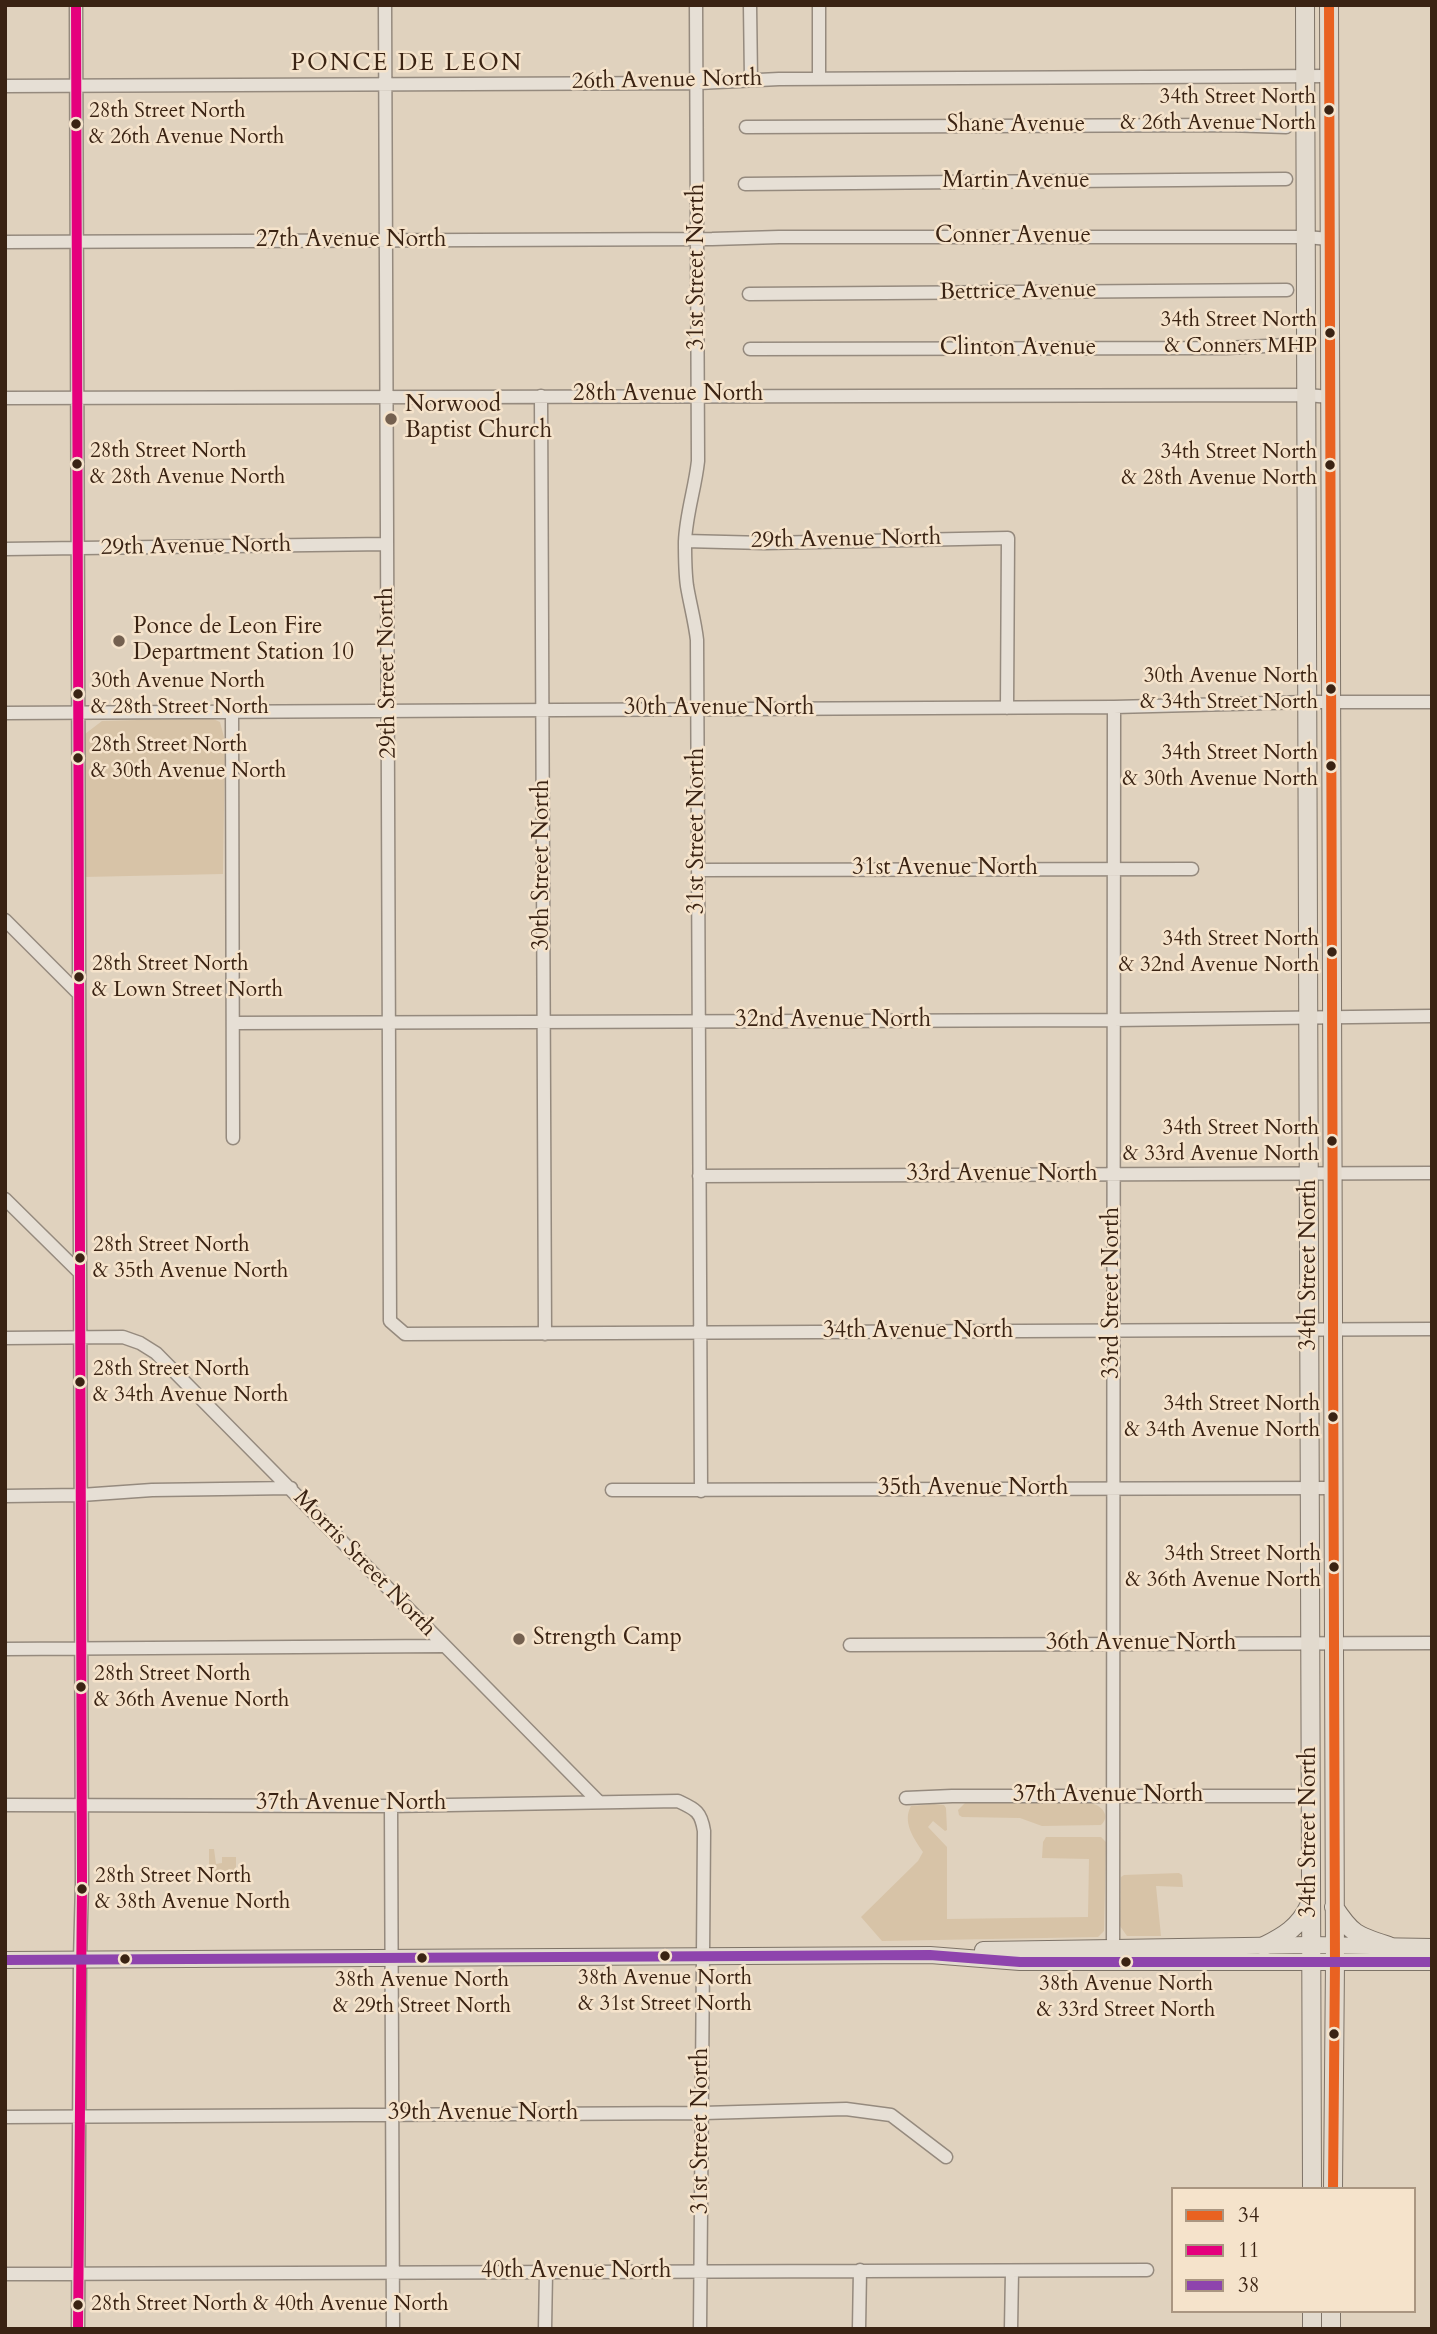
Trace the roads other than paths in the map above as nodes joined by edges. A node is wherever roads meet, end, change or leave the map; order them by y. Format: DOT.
graph roads {
  1 [pos="76,5"];
  2 [pos="385,5"];
  3 [pos="696,5"];
  4 [pos="750,5"];
  5 [pos="818,5"];
  6 [pos="1305,5"];
  7 [pos="1329,5"];
  8 [pos="1306,76"];
  9 [pos="1329,76"];
  10 [pos="819,79"];
  11 [pos="751,80"];
  12 [pos="385,83"];
  13 [pos="698,83"];
  14 [pos="76,85"];
  15 [pos="5,86"];
  16 [pos="746,127"];
  17 [pos="1286,127"];
  18 [pos="1286,179"];
  19 [pos="745,184"];
  20 [pos="1306,237"];
  21 [pos="698,239"];
  22 [pos="1329,239"];
  23 [pos="386,241"];
  24 [pos="5,242"];
  25 [pos="75,242"];
  26 [pos="1287,290"];
  27 [pos="749,295"];
  28 [pos="1286,345"];
  29 [pos="750,349"];
  30 [pos="698,395"];
  31 [pos="1307,395"];
  32 [pos="541,396"];
  33 [pos="77,397"];
  34 [pos="386,397"];
  35 [pos="1330,397"];
  36 [pos="5,398"];
  37 [pos="685,541"];
  38 [pos="386,544"];
  39 [pos="5,549"];
  40 [pos="77,549"];
  41 [pos="1308,702"];
  42 [pos="1432,702"];
  43 [pos="1331,703"];
  44 [pos="1114,707"];
  45 [pos="1007,708"];
  46 [pos="697,709"];
  47 [pos="542,710"];
  48 [pos="388,711"];
  49 [pos="232,712"];
  50 [pos="5,713"];
  51 [pos="78,713"];
  52 [pos="1308,867"];
  53 [pos="1331,867"];
  54 [pos="1113,868"];
  55 [pos="1192,869"];
  56 [pos="698,870"];
  57 [pos="5,920"];
  58 [pos="79,994"];
  59 [pos="1432,1016"];
  60 [pos="1309,1018"];
  61 [pos="1331,1018"];
  62 [pos="1113,1020"];
  63 [pos="544,1022"];
  64 [pos="699,1022"];
  65 [pos="233,1023"];
  66 [pos="390,1023"];
  67 [pos="233,1139"];
  68 [pos="1309,1173"];
  69 [pos="1332,1173"];
  70 [pos="1432,1173"];
  71 [pos="1113,1174"];
  72 [pos="699,1176"];
  73 [pos="5,1199"];
  74 [pos="80,1273"];
  75 [pos="1310,1328"];
  76 [pos="1333,1329"];
  77 [pos="1432,1329"];
  78 [pos="1113,1332"];
  79 [pos="701,1333"];
  80 [pos="405,1334"];
  81 [pos="545,1334"];
  82 [pos="5,1338"];
  83 [pos="80,1338"];
  84 [pos="290,1488"];
  85 [pos="1113,1488"];
  86 [pos="1310,1488"];
  87 [pos="1333,1488"];
  88 [pos="612,1490"];
  89 [pos="701,1491"];
  90 [pos="81,1495"];
  91 [pos="5,1496"];
  92 [pos="1311,1643"];
  93 [pos="1333,1643"];
  94 [pos="1432,1643"];
  95 [pos="1113,1644"];
  96 [pos="850,1645"];
  97 [pos="442,1646"];
  98 [pos="81,1648"];
  99 [pos="5,1649"];
  100 [pos="1310,1735"];
  101 [pos="1113,1795"];
  102 [pos="1310,1796"];
  103 [pos="1334,1797"];
  104 [pos="906,1798"];
  105 [pos="598,1801"];
  106 [pos="82,1804"];
  107 [pos="5,1805"];
  108 [pos="391,1805"];
  109 [pos="695,1809"];
  110 [pos="1311,1903"];
  111 [pos="1334,1907"];
  112 [pos="1264,1946"];
  113 [pos="1389,1946"];
  114 [pos="1432,1947"];
  115 [pos="1335,1953"];
  116 [pos="1311,1954"];
  117 [pos="1113,1955"];
  118 [pos="391,1958"];
  119 [pos="701,1958"];
  120 [pos="5,1960"];
  121 [pos="80,1960"];
  122 [pos="1432,1962"];
  123 [pos="703,2113"];
  124 [pos="392,2115"];
  125 [pos="79,2116"];
  126 [pos="5,2117"];
  127 [pos="946,2157"];
  128 [pos="1312,2187"];
  129 [pos="1333,2187"];
  130 [pos="860,2270"];
  131 [pos="1147,2270"];
  132 [pos="1012,2271"];
  133 [pos="546,2272"];
  134 [pos="700,2272"];
  135 [pos="5,2274"];
  136 [pos="79,2274"];
  137 [pos="393,2274"];
  138 [pos="78,2329"];
  139 [pos="394,2329"];
  140 [pos="545,2329"];
  141 [pos="700,2329"];
  142 [pos="859,2329"];
  143 [pos="1011,2329"];
  1 -- 14 [label="street"];
  2 -- 12 [label="street, 29th Street North"];
  3 -- 13 [label="street, 31st Street North"];
  4 -- 11 [label="street"];
  5 -- 10 [label="street"];
  6 -- 8 [label="highway, 34th Street North"];
  7 -- 9 [label="highway, 34th Street North"];
  8 -- 9 [label="street, 26th Avenue North"];
  8 -- 10 [label="street, 26th Avenue North"];
  8 -- 20 [label="highway, 34th Street North"];
  9 -- 22 [label="highway, 34th Street North"];
  10 -- 11 [label="street, 26th Avenue North"];
  11 -- 13 [label="street, 26th Avenue North"];
  12 -- 13 [label="street, 26th Avenue North"];
  12 -- 14 [label="street, 26th Avenue North"];
  12 -- 23 [label="street, 29th Street North"];
  13 -- 21 [label="street, 31st Street North"];
  14 -- 15 [label="street, 26th Avenue North"];
  14 -- 25 [label="street"];
  16 -- 17 [label="street, Shane Avenue"];
  18 -- 19 [label="street, Martin Avenue"];
  20 -- 21 [label="street, Conner Avenue"];
  20 -- 22 [label="street, Conner Avenue"];
  20 -- 31 [label="highway, 34th Street North"];
  21 -- 23 [label="street, 27th Avenue North"];
  21 -- 30 [label="street, 31st Street North"];
  22 -- 35 [label="highway, 34th Street North"];
  23 -- 25 [label="street, 27th Avenue North"];
  23 -- 34 [label="street, 29th Street North"];
  24 -- 25 [label="street, 27th Avenue North"];
  25 -- 33 [label="street"];
  26 -- 27 [label="street, Bettrice Avenue"];
  28 -- 29 [label="street, Clinton Avenue"];
  30 -- 31 [label="street, 28th Avenue North"];
  30 -- 32 [label="street, 28th Avenue North"];
  30 -- 37 [label="street, 31st Street North"];
  31 -- 35 [label="street, 28th Avenue North"];
  31 -- 41 [label="highway, 34th Street North"];
  32 -- 34 [label="street, 28th Avenue North"];
  32 -- 47 [label="street, 30th Street North"];
  33 -- 34 [label="street, 28th Avenue North"];
  33 -- 36 [label="street, 28th Avenue North"];
  33 -- 40 [label="street"];
  34 -- 38 [label="street, 29th Street North"];
  35 -- 43 [label="highway, 34th Street North"];
  37 -- 45 [label="street, 29th Avenue North"];
  37 -- 46 [label="street, 31st Street North"];
  38 -- 40 [label="street, 29th Avenue North"];
  38 -- 48 [label="street, 29th Street North"];
  39 -- 40 [label="street, 29th Avenue North"];
  40 -- 51 [label="street"];
  41 -- 43 [label="street, 30th Avenue North"];
  41 -- 44 [label="street, 30th Avenue North"];
  41 -- 52 [label="highway, 34th Street North"];
  42 -- 43 [label="street, 30th Avenue North"];
  43 -- 53 [label="highway, 34th Street North"];
  44 -- 45 [label="street, 30th Avenue North"];
  44 -- 54 [label="street, 33rd Street North"];
  45 -- 46 [label="street, 30th Avenue North"];
  46 -- 47 [label="street, 30th Avenue North"];
  46 -- 56 [label="street, 31st Street North"];
  47 -- 48 [label="street, 30th Avenue North"];
  47 -- 63 [label="street, 30th Street North"];
  48 -- 49 [label="street, 30th Avenue North"];
  48 -- 66 [label="street, 29th Street North"];
  49 -- 51 [label="street, 30th Avenue North"];
  49 -- 65 [label="street"];
  50 -- 51 [label="street, 30th Avenue North"];
  51 -- 58 [label="street"];
  52 -- 53 [label="street"];
  52 -- 60 [label="highway, 34th Street North"];
  53 -- 61 [label="highway, 34th Street North"];
  54 -- 55 [label="street, 31st Avenue North"];
  54 -- 56 [label="street, 31st Avenue North"];
  54 -- 62 [label="street, 33rd Street North"];
  56 -- 64 [label="street, 31st Street North"];
  57 -- 58 [label="street"];
  58 -- 74 [label="street"];
  59 -- 61 [label="street, 32nd Avenue North"];
  60 -- 61 [label="street, 32nd Avenue North"];
  60 -- 62 [label="street, 32nd Avenue North"];
  60 -- 68 [label="highway, 34th Street North"];
  61 -- 69 [label="highway, 34th Street North"];
  62 -- 64 [label="street, 32nd Avenue North"];
  62 -- 71 [label="street, 33rd Street North"];
  63 -- 64 [label="street, 32nd Avenue North"];
  63 -- 66 [label="street, 32nd Avenue North"];
  63 -- 81 [label="street, 30th Street North"];
  64 -- 72 [label="street, 31st Street North"];
  65 -- 66 [label="street, 32nd Avenue North"];
  65 -- 67 [label="street"];
  66 -- 80 [label="street, 29th Street North"];
  68 -- 69 [label="street, 33rd Avenue North"];
  68 -- 71 [label="street, 33rd Avenue North"];
  68 -- 75 [label="highway, 34th Street North"];
  69 -- 70 [label="street, 33rd Avenue North"];
  69 -- 76 [label="highway, 34th Street North"];
  71 -- 72 [label="street, 33rd Avenue North"];
  71 -- 78 [label="street, 33rd Street North"];
  72 -- 79 [label="street, 31st Street North"];
  73 -- 74 [label="street"];
  74 -- 83 [label="street"];
  75 -- 76 [label="street, 34th Avenue North"];
  75 -- 78 [label="street, 34th Avenue North"];
  75 -- 86 [label="highway, 34th Street North"];
  76 -- 77 [label="street, 34th Avenue North"];
  76 -- 87 [label="highway, 34th Street North"];
  78 -- 79 [label="street, 34th Avenue North"];
  78 -- 85 [label="street, 33rd Street North"];
  79 -- 81 [label="street, 34th Avenue North"];
  79 -- 89 [label="street, 31st Street North"];
  80 -- 81 [label="street, 34th Avenue North"];
  82 -- 83 [label="street"];
  83 -- 84 [label="street, Morris Street North"];
  83 -- 90 [label="street"];
  84 -- 90 [label="street"];
  84 -- 97 [label="street, Morris Street North"];
  85 -- 86 [label="street, 35th Avenue North"];
  85 -- 89 [label="street, 35th Avenue North"];
  85 -- 95 [label="street, 33rd Street North"];
  86 -- 87 [label="street, 35th Avenue North"];
  86 -- 92 [label="highway, 34th Street North"];
  87 -- 93 [label="highway, 34th Street North"];
  88 -- 89 [label="street, 35th Avenue North"];
  90 -- 91 [label="street"];
  90 -- 98 [label="street"];
  92 -- 93 [label="street, 36th Avenue North"];
  92 -- 95 [label="street, 36th Avenue North"];
  92 -- 100 [label="highway, 34th Street North"];
  93 -- 94 [label="street, 36th Avenue North"];
  93 -- 103 [label="highway, 34th Street North"];
  95 -- 96 [label="street, 36th Avenue North"];
  95 -- 101 [label="street, 33rd Street North"];
  97 -- 98 [label="street"];
  97 -- 105 [label="street, Morris Street North"];
  98 -- 99 [label="street"];
  98 -- 106 [label="street"];
  100 -- 102 [label="highway, 34th Street North"];
  100 -- 103 [label="highway"];
  101 -- 102 [label="street, 37th Avenue North"];
  101 -- 104 [label="street, 37th Avenue North"];
  101 -- 117 [label="street, 33rd Street North"];
  102 -- 110 [label="highway, 34th Street North"];
  103 -- 111 [label="highway, 34th Street North"];
  105 -- 108 [label="street, 37th Avenue North"];
  105 -- 109 [label="street, 37th Avenue North"];
  106 -- 107 [label="street, 37th Avenue North"];
  106 -- 108 [label="street, 37th Avenue North"];
  106 -- 121 [label="street"];
  108 -- 118 [label="street"];
  109 -- 119 [label="street, 31st Street North"];
  110 -- 112 [label="highway"];
  110 -- 116 [label="highway, 34th Street North"];
  111 -- 113 [label="highway"];
  111 -- 115 [label="highway, 34th Street North"];
  112 -- 116 [label="main road"];
  112 -- 117 [label="main road"];
  113 -- 114 [label="main road"];
  113 -- 115 [label="main road"];
  115 -- 116 [label="main road"];
  115 -- 122 [label="main road"];
  115 -- 129 [label="highway, 34th Street North"];
  116 -- 117 [label="main road"];
  116 -- 128 [label="highway, 34th Street North"];
  117 -- 119 [label="main road"];
  118 -- 119 [label="main road"];
  118 -- 121 [label="main road"];
  118 -- 124 [label="street"];
  119 -- 123 [label="street, 31st Street North"];
  120 -- 121 [label="main road"];
  121 -- 125 [label="street"];
  123 -- 124 [label="street, 39th Avenue North"];
  123 -- 127 [label="street, 39th Avenue North"];
  123 -- 134 [label="street, 31st Street North"];
  124 -- 125 [label="street, 39th Avenue North"];
  124 -- 137 [label="street"];
  125 -- 126 [label="street, 39th Avenue North"];
  125 -- 136 [label="street"];
  130 -- 132 [label="street, 40th Avenue North"];
  130 -- 134 [label="street, 40th Avenue North"];
  130 -- 142 [label="street"];
  131 -- 132 [label="street, 40th Avenue North"];
  132 -- 143 [label="street"];
  133 -- 134 [label="street, 40th Avenue North"];
  133 -- 137 [label="street, 40th Avenue North"];
  133 -- 140 [label="street"];
  134 -- 141 [label="street, 31st Street North"];
  135 -- 136 [label="street, 40th Avenue North"];
  136 -- 137 [label="street, 40th Avenue North"];
  136 -- 138 [label="street"];
  137 -- 139 [label="street"];
}
